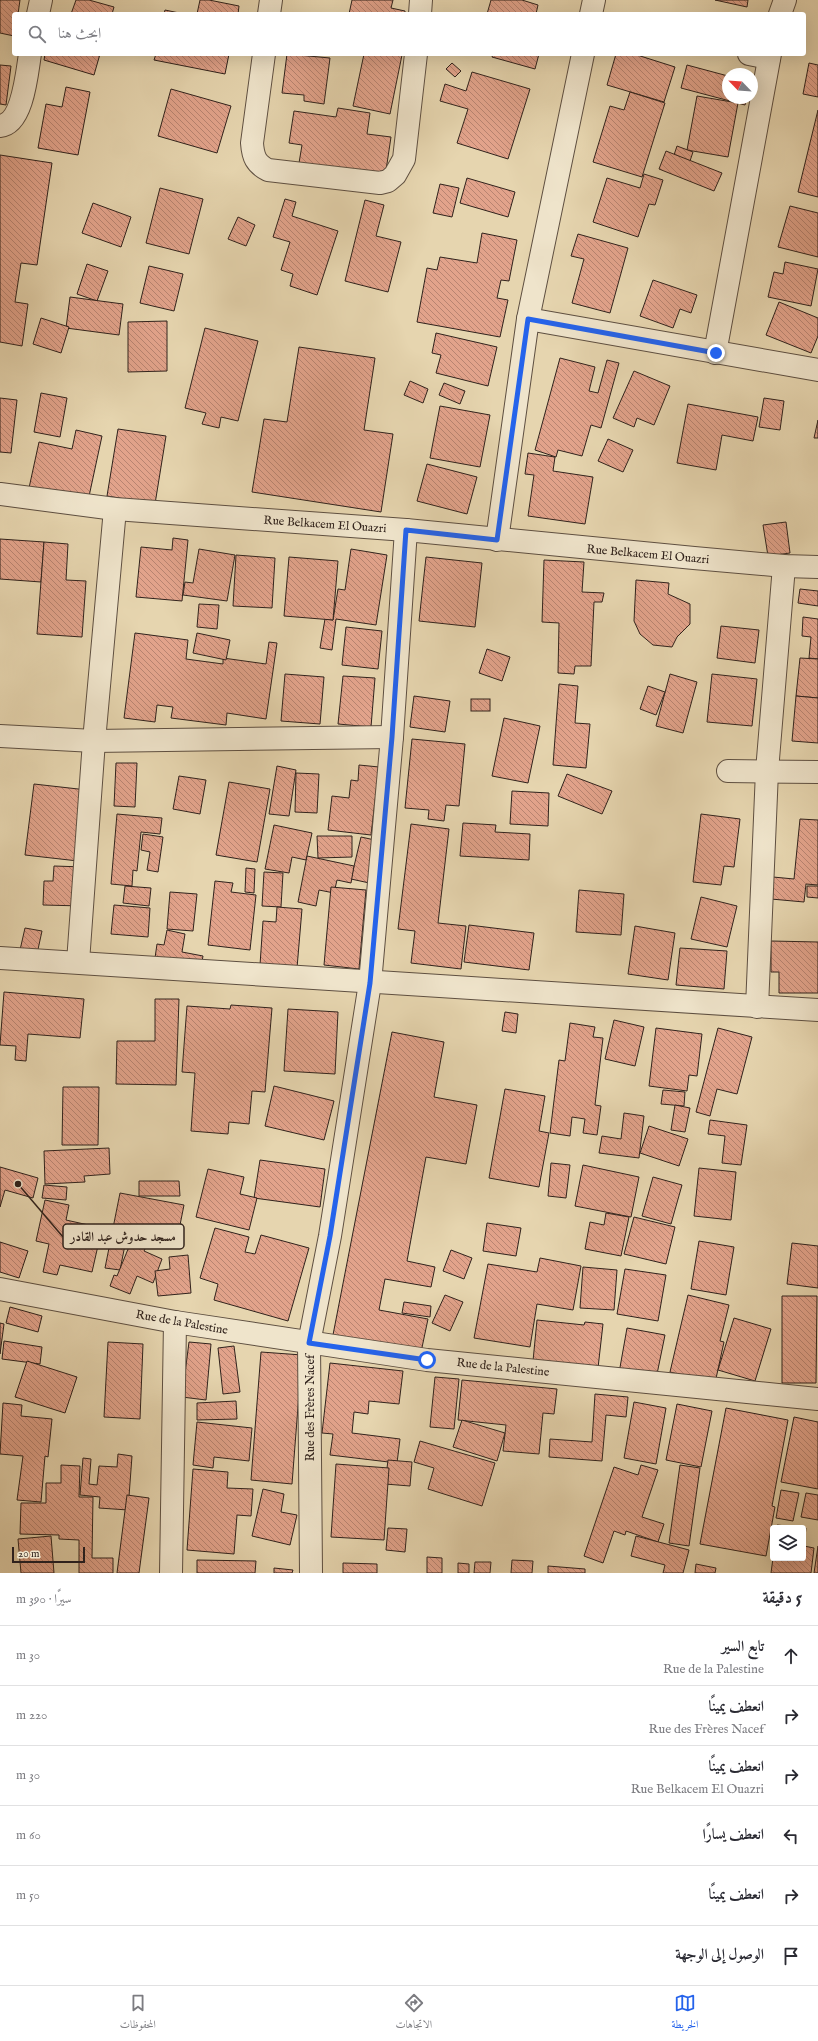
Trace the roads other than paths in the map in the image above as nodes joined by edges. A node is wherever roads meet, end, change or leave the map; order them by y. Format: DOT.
graph roads {
  1 [pos="40,0"];
  2 [pos="271,0"];
  3 [pos="422,0"];
  4 [pos="594,0"];
  5 [pos="785,0"];
  6 [pos="38,12"];
  7 [pos="270,12"];
  8 [pos="420,12"];
  9 [pos="591,12"];
  10 [pos="781,12"];
  11 [pos="30,56"];
  12 [pos="264,56"];
  13 [pos="416,56"];
  14 [pos="583,56"];
  15 [pos="762,56"];
  16 [pos="0,126"];
  17 [pos="528,319"];
  18 [pos="716,353"];
  19 [pos="818,370"];
  20 [pos="0,494"];
  21 [pos="115,509"];
  22 [pos="406,530"];
  23 [pos="497,540"];
  24 [pos="784,566"];
  25 [pos="818,567"];
  26 [pos="0,736"];
  27 [pos="392,737"];
  28 [pos="94,741"];
  29 [pos="728,771"];
  30 [pos="767,771"];
  31 [pos="818,772"];
  32 [pos="0,958"];
  33 [pos="78,962"];
  34 [pos="370,983"];
  35 [pos="757,1007"];
  36 [pos="818,1010"];
  37 [pos="0,1289"];
  38 [pos="175,1322"];
  39 [pos="309,1343"];
  40 [pos="818,1399"];
  41 [pos="171,1573"];
  42 [pos="311,1573"];
  1 -- 6 [label="street"];
  2 -- 7 [label="street"];
  3 -- 8 [label="street"];
  4 -- 9 [label="street"];
  5 -- 10 [label="street"];
  11 -- 16 [label="street"];
  12 -- 13 [label="street"];
  14 -- 17 [label="street"];
  15 -- 18 [label="street"];
  17 -- 18 [label="street"];
  17 -- 23 [label="street"];
  18 -- 19 [label="street"];
  20 -- 21 [label="street, Rue Belkacem El Ouazri"];
  21 -- 22 [label="street, Rue Belkacem El Ouazri"];
  21 -- 28 [label="street"];
  22 -- 23 [label="street, Rue Belkacem El Ouazri"];
  22 -- 27 [label="street, Rue des Frères Nacef"];
  23 -- 24 [label="street, Rue Belkacem El Ouazri"];
  24 -- 25 [label="street, Rue Belkacem El Ouazri"];
  24 -- 30 [label="street"];
  26 -- 28 [label="street"];
  27 -- 28 [label="street"];
  27 -- 34 [label="street, Rue des Frères Nacef"];
  28 -- 33 [label="street"];
  29 -- 30 [label="street"];
  30 -- 31 [label="street"];
  30 -- 35 [label="street"];
  32 -- 33 [label="street"];
  33 -- 34 [label="street"];
  34 -- 35 [label="street"];
  34 -- 39 [label="street, Rue des Frères Nacef"];
  35 -- 36 [label="street"];
  37 -- 38 [label="street, Rue de la Palestine"];
  38 -- 39 [label="street, Rue de la Palestine"];
  38 -- 41 [label="street"];
  39 -- 40 [label="street, Rue de la Palestine"];
  39 -- 42 [label="street, Rue des Frères Nacef"];
}
